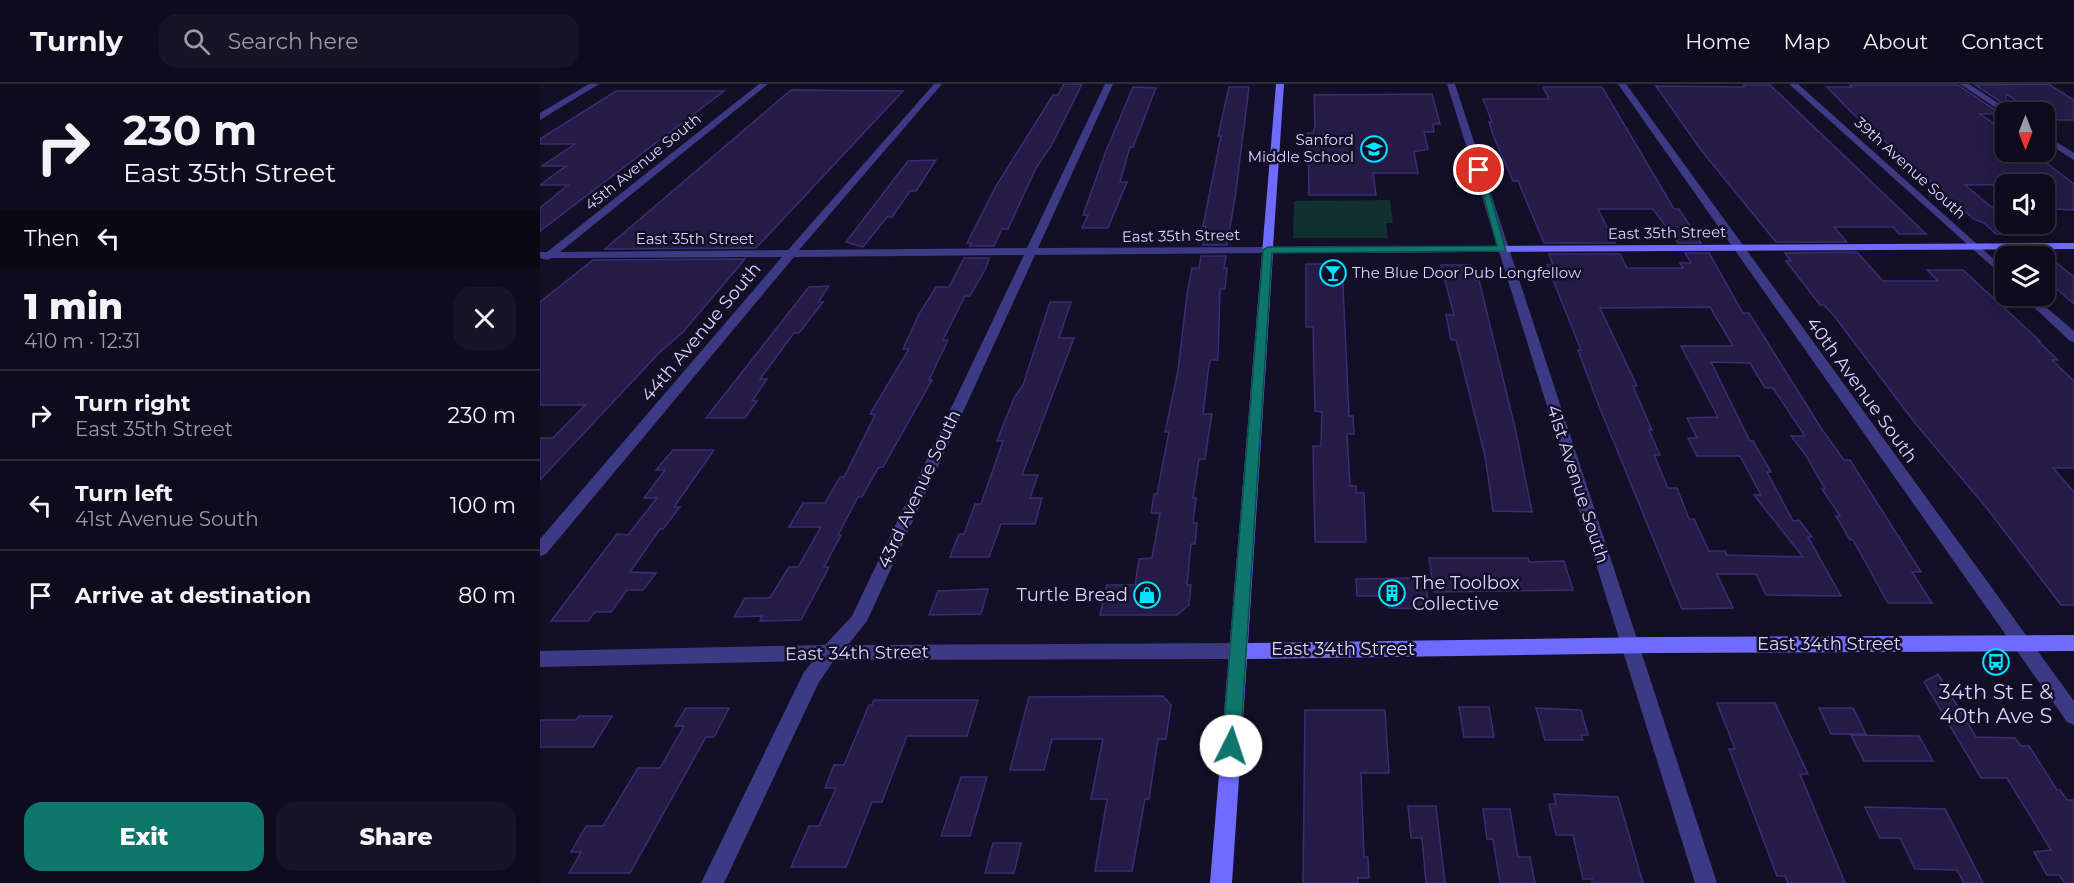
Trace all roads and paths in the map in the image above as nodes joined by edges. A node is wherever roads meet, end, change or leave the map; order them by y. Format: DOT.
graph roads {
  1 [pos="595,84"];
  2 [pos="764,84"];
  3 [pos="938,84"];
  4 [pos="1109,84"];
  5 [pos="1280,84"];
  6 [pos="1451,84"];
  7 [pos="1622,84"];
  8 [pos="1793,84"];
  9 [pos="1964,84"];
  10 [pos="1995,104"];
  11 [pos="540,117"];
  12 [pos="2055,144"];
  13 [pos="2074,157"];
  14 [pos="2074,246"];
  15 [pos="1738,247"];
  16 [pos="1974,247"];
  17 [pos="1503,249"];
  18 [pos="1268,250"];
  19 [pos="1029,252"];
  20 [pos="790,254"];
  21 [pos="545,255"];
  22 [pos="540,263"];
  23 [pos="1995,266"];
  24 [pos="2038,306"];
  25 [pos="2074,338"];
  26 [pos="540,550"];
  27 [pos="2074,643"];
  28 [pos="2022,644"];
  29 [pos="1629,646"];
  30 [pos="1238,651"];
  31 [pos="829,653"];
  32 [pos="540,659"];
  33 [pos="2074,716"];
  34 [pos="712,883"];
  35 [pos="1221,883"];
  36 [pos="1706,883"];
  1 -- 11 [label="street"];
  2 -- 21 [label="street, 45th Avenue South"];
  3 -- 20 [label="street, 44th Avenue South"];
  4 -- 19 [label="street, 43rd Avenue South"];
  5 -- 18 [label="street"];
  6 -- 17 [label="street, 41st Avenue South"];
  7 -- 15 [label="street, 40th Avenue South"];
  8 -- 16 [label="street, 39th Avenue South"];
  9 -- 10 [label="street"];
  12 -- 13 [label="street"];
  14 -- 16 [label="street, East 35th Street"];
  15 -- 16 [label="street, East 35th Street"];
  15 -- 17 [label="street, East 35th Street"];
  15 -- 28 [label="street, 40th Avenue South"];
  16 -- 23 [label="street, 39th Avenue South"];
  17 -- 18 [label="street, East 35th Street"];
  17 -- 29 [label="street, 41st Avenue South"];
  18 -- 19 [label="street, East 35th Street"];
  18 -- 30 [label="street"];
  19 -- 20 [label="street, East 35th Street"];
  19 -- 31 [label="street, 43rd Avenue South"];
  20 -- 21 [label="street, East 35th Street"];
  20 -- 26 [label="street, 44th Avenue South"];
  21 -- 22 [label="street, 45th Avenue South"];
  24 -- 25 [label="street"];
  27 -- 28 [label="street, East 34th Street"];
  28 -- 29 [label="street, East 34th Street"];
  28 -- 33 [label="street, 40th Avenue South"];
  29 -- 30 [label="street, East 34th Street"];
  29 -- 36 [label="street, 41st Avenue South"];
  30 -- 31 [label="street, East 34th Street"];
  30 -- 35 [label="street"];
  31 -- 32 [label="street, East 34th Street"];
  31 -- 34 [label="street, 43rd Avenue South"];
}
